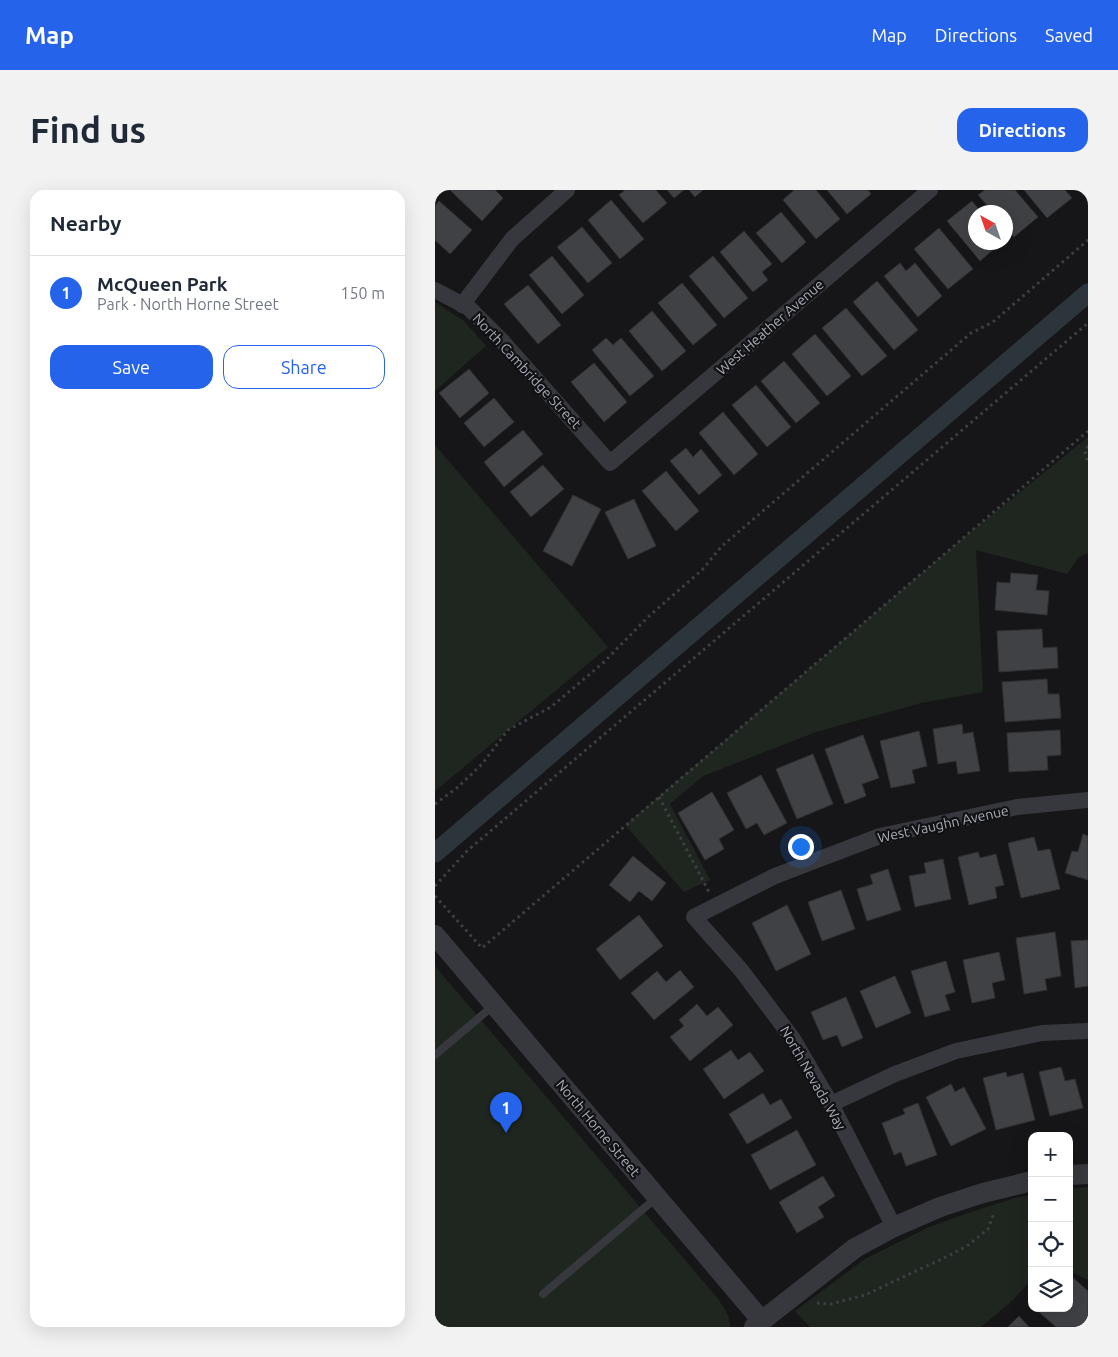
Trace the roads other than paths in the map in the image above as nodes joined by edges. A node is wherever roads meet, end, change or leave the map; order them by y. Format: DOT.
graph roads {
  1 [pos="567,190"];
  2 [pos="930,190"];
  3 [pos="435,290"];
  4 [pos="462,304"];
  5 [pos="610,463"];
  6 [pos="1088,800"];
  7 [pos="694,918"];
  8 [pos="435,935"];
  9 [pos="494,1005"];
  10 [pos="1088,1031"];
  11 [pos="435,1055"];
  12 [pos="831,1104"];
  13 [pos="1088,1174"];
  14 [pos="1073,1175"];
  15 [pos="1028,1182"];
  16 [pos="657,1197"];
  17 [pos="893,1227"];
  18 [pos="543,1294"];
  19 [pos="758,1324"];
  1 -- 4 [label="street"];
  2 -- 5 [label="street, West Heather Avenue"];
  3 -- 4 [label="street, North Cambridge Street"];
  4 -- 5 [label="street, North Cambridge Street"];
  6 -- 7 [label="street, West Vaughn Avenue"];
  7 -- 12 [label="street, North Nevada Way"];
  8 -- 9 [label="street, North Horne Street"];
  9 -- 11 [label="lane"];
  9 -- 16 [label="street, North Horne Street"];
  10 -- 12 [label="street"];
  12 -- 17 [label="street, North Nevada Way"];
  13 -- 14 [label="street"];
  15 -- 17 [label="street"];
  16 -- 18 [label="lane"];
  16 -- 19 [label="street, North Horne Street"];
  17 -- 19 [label="street"];
}
